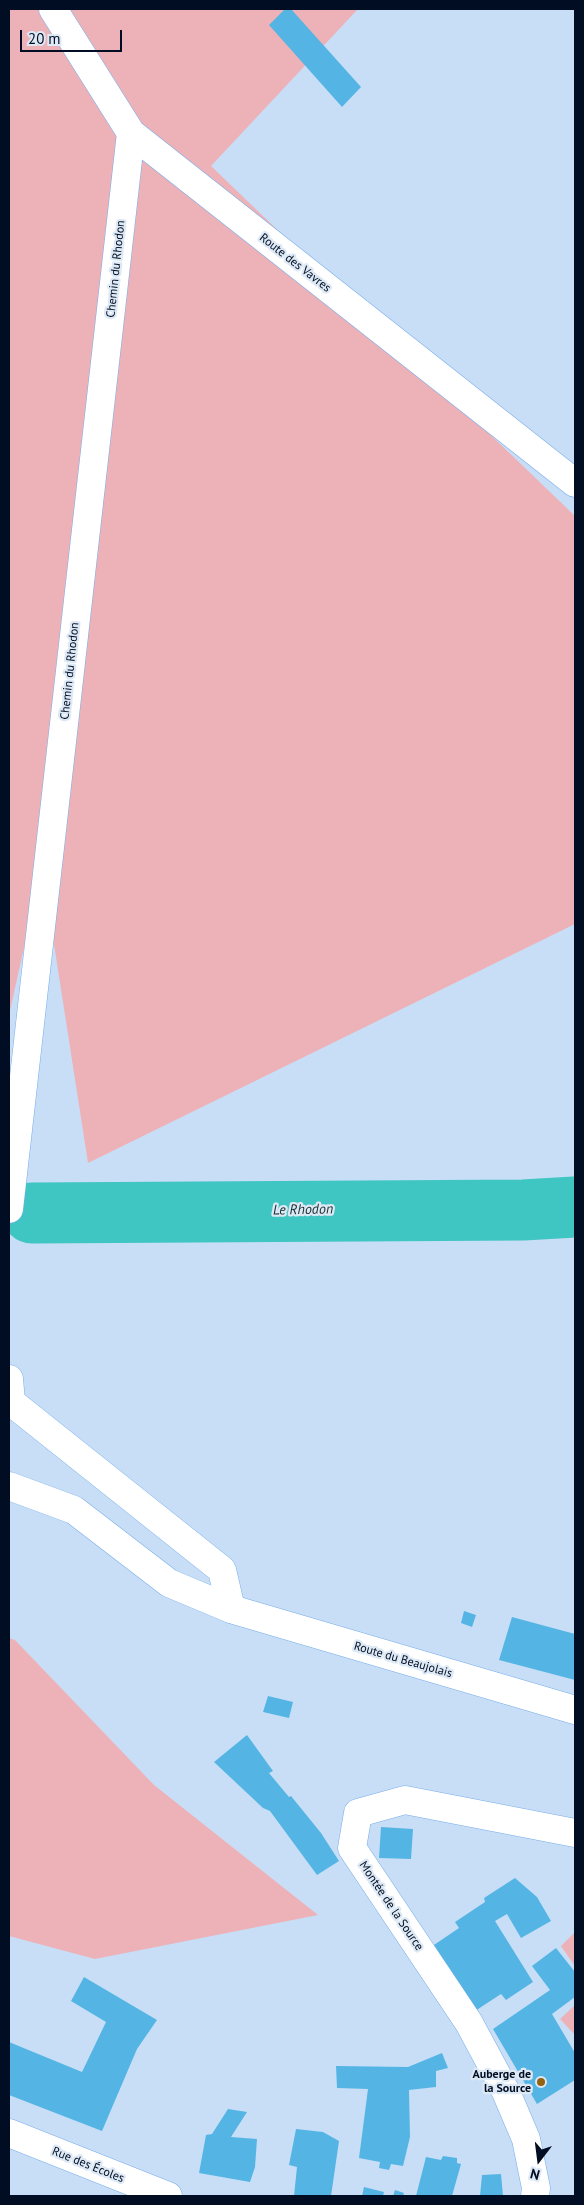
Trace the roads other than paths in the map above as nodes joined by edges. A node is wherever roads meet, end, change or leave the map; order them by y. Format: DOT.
graph roads {
  1 [pos="52,9"];
  2 [pos="131,133"];
  3 [pos="575,483"];
  4 [pos="9,1209"];
  5 [pos="10,1390"];
  6 [pos="9,1486"];
  7 [pos="231,1609"];
  8 [pos="575,1710"];
  9 [pos="575,1833"];
  10 [pos="9,2133"];
  11 [pos="168,2196"];
  12 [pos="535,2196"];
  1 -- 2 [label="street, Route des Vavres"];
  2 -- 3 [label="street, Route des Vavres"];
  2 -- 4 [label="street, Chemin du Rhodon"];
  5 -- 7 [label="street"];
  6 -- 7 [label="street, Route du Beaujolais"];
  7 -- 8 [label="street, Route du Beaujolais"];
  9 -- 12 [label="street, Montée de la Source"];
  10 -- 11 [label="street, Rue des Écoles"];
}
